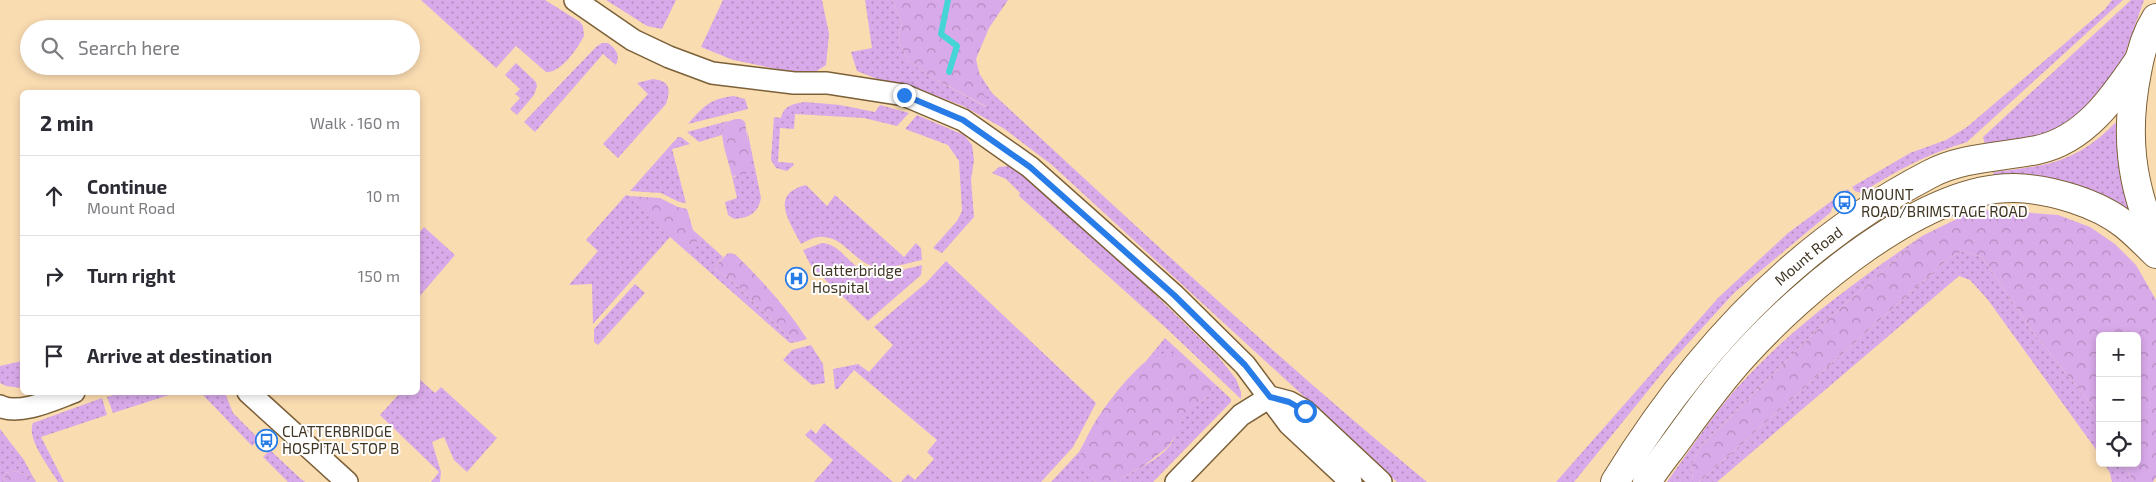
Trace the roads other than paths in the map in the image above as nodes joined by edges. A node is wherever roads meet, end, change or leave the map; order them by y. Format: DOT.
graph roads {
  1 [pos="575,0"];
  2 [pos="2154,15"];
  3 [pos="2139,60"];
  4 [pos="2156,240"];
  5 [pos="2156,254"];
  6 [pos="64,395"];
  7 [pos="251,395"];
  8 [pos="1270,397"];
  9 [pos="0,406"];
  10 [pos="1642,438"];
  11 [pos="347,482"];
  12 [pos="1176,482"];
  13 [pos="1351,482"];
  14 [pos="1381,482"];
  15 [pos="1602,482"];
  16 [pos="1614,482"];
  17 [pos="1647,482"];
  1 -- 8 [label="street"];
  2 -- 3 [label="main road"];
  3 -- 4 [label="main road"];
  3 -- 10 [label="main road, Mount Road"];
  5 -- 17 [label="main road, Mount Road"];
  6 -- 9 [label="street"];
  7 -- 11 [label="street"];
  8 -- 12 [label="street"];
  8 -- 13 [label="street"];
  8 -- 14 [label="street"];
  10 -- 15 [label="street, Mount Road"];
  10 -- 16 [label="main road, Mount Road"];
}
